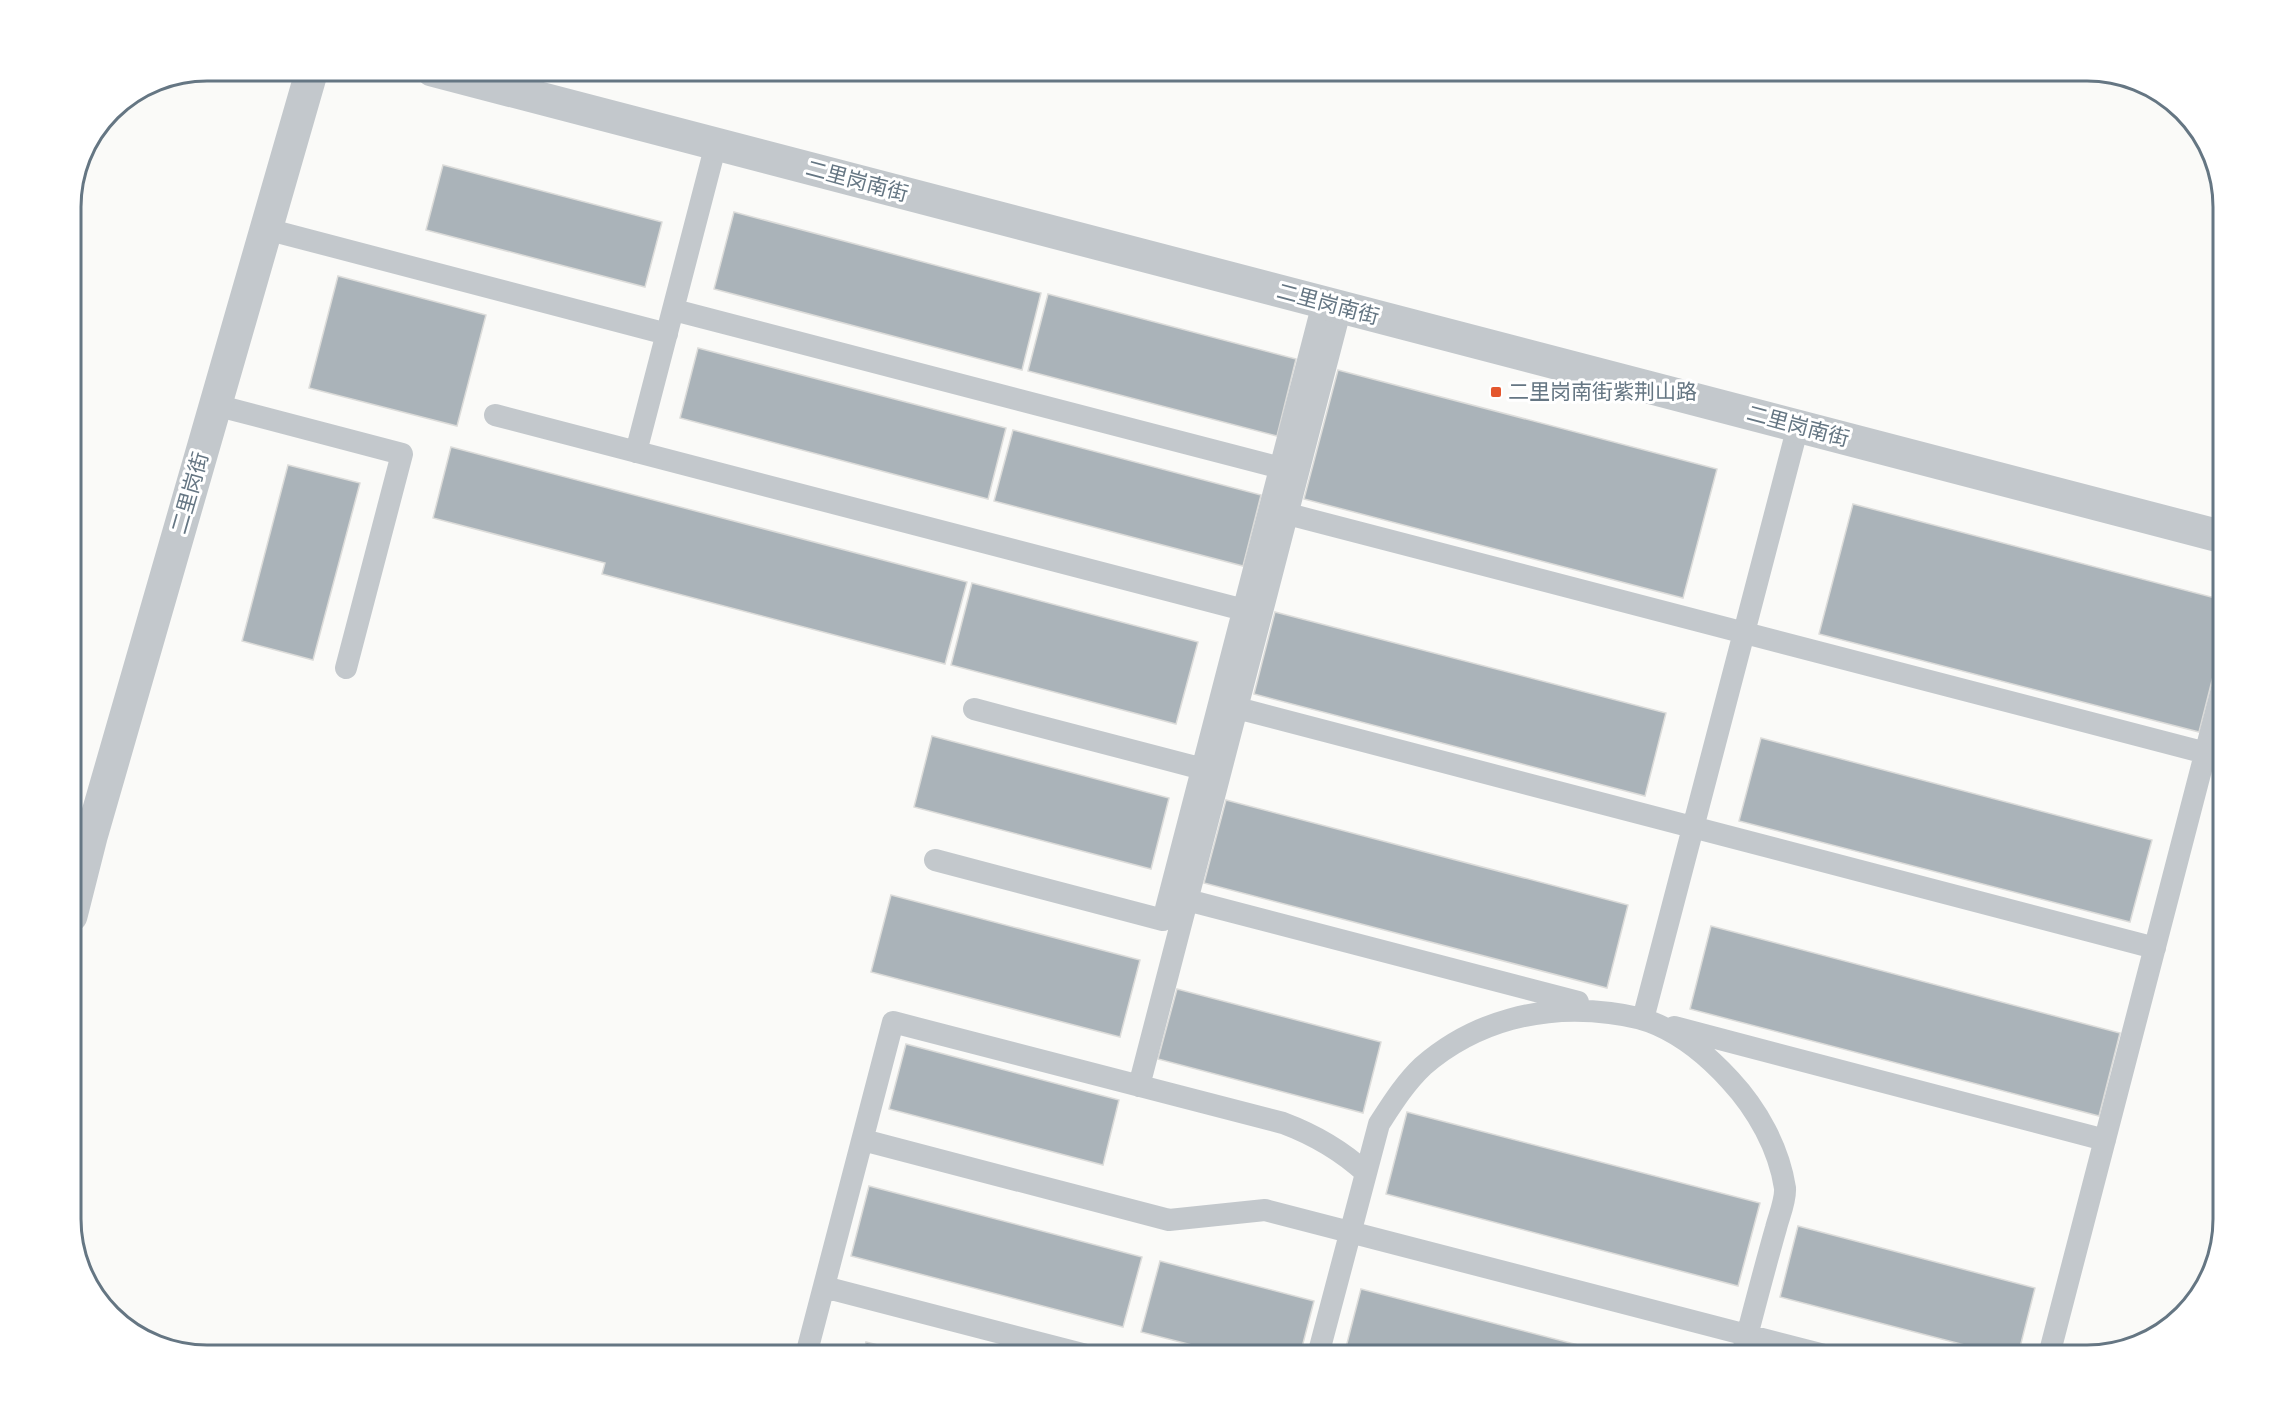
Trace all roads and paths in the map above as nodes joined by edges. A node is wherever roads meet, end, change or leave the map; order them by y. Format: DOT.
graph roads {
  1 [pos="309,81"];
  2 [pos="474,81"];
  3 [pos="716,144"];
  4 [pos="266,229"];
  5 [pos="1332,305"];
  6 [pos="674,310"];
  7 [pos="668,334"];
  8 [pos="215,405"];
  9 [pos="495,415"];
  10 [pos="1798,426"];
  11 [pos="636,452"];
  12 [pos="1281,468"];
  13 [pos="1288,514"];
  14 [pos="2213,534"];
  15 [pos="1244,610"];
  16 [pos="1744,633"];
  17 [pos="346,668"];
  18 [pos="1237,708"];
  19 [pos="974,710"];
  20 [pos="2213,725"];
  21 [pos="2206,753"];
  22 [pos="1203,769"];
  23 [pos="1693,827"];
  24 [pos="935,860"];
  25 [pos="81,877"];
  26 [pos="1187,900"];
  27 [pos="2155,948"];
  28 [pos="1643,1019"];
  29 [pos="1139,1086"];
  30 [pos="863,1140"];
  31 [pos="2105,1140"];
  32 [pos="1366,1173"];
  33 [pos="1350,1232"];
  34 [pos="824,1287"];
  35 [pos="809,1345"];
  36 [pos="1044,1345"];
  37 [pos="1321,1345"];
  38 [pos="1742,1345"];
  39 [pos="1745,1345"];
  40 [pos="2052,1345"];
  1 -- 4 [label="street, 二里岗街"];
  2 -- 3 [label="street, 二里岗南街"];
  3 -- 5 [label="street, 二里岗南街"];
  3 -- 6 [label="lane"];
  4 -- 7 [label="lane"];
  4 -- 8 [label="street, 二里岗街"];
  5 -- 10 [label="street, 二里岗南街"];
  5 -- 12 [label="lane"];
  5 -- 13 [label="lane"];
  6 -- 7 [label="lane"];
  6 -- 12 [label="lane"];
  7 -- 11 [label="lane"];
  8 -- 17 [label="lane"];
  8 -- 25 [label="street, 二里岗街"];
  9 -- 11 [label="lane"];
  10 -- 14 [label="street, 二里岗南街"];
  10 -- 16 [label="lane"];
  11 -- 15 [label="lane"];
  12 -- 15 [label="lane"];
  13 -- 16 [label="lane"];
  13 -- 18 [label="lane"];
  15 -- 22 [label="lane"];
  16 -- 21 [label="lane"];
  16 -- 23 [label="lane"];
  18 -- 23 [label="lane"];
  18 -- 26 [label="lane"];
  19 -- 22 [label="lane"];
  20 -- 21 [label="lane"];
  21 -- 27 [label="lane"];
  22 -- 24 [label="lane"];
  23 -- 27 [label="lane"];
  23 -- 28 [label="lane"];
  26 -- 28 [label="lane"];
  26 -- 29 [label="lane"];
  27 -- 31 [label="lane"];
  28 -- 31 [label="lane"];
  28 -- 32 [label="lane"];
  28 -- 39 [label="lane"];
  29 -- 30 [label="lane"];
  29 -- 32 [label="lane"];
  30 -- 33 [label="lane"];
  30 -- 34 [label="lane"];
  31 -- 40 [label="lane"];
  32 -- 33 [label="lane"];
  33 -- 37 [label="lane"];
  33 -- 38 [label="lane"];
  34 -- 35 [label="lane"];
  34 -- 36 [label="lane"];
}
